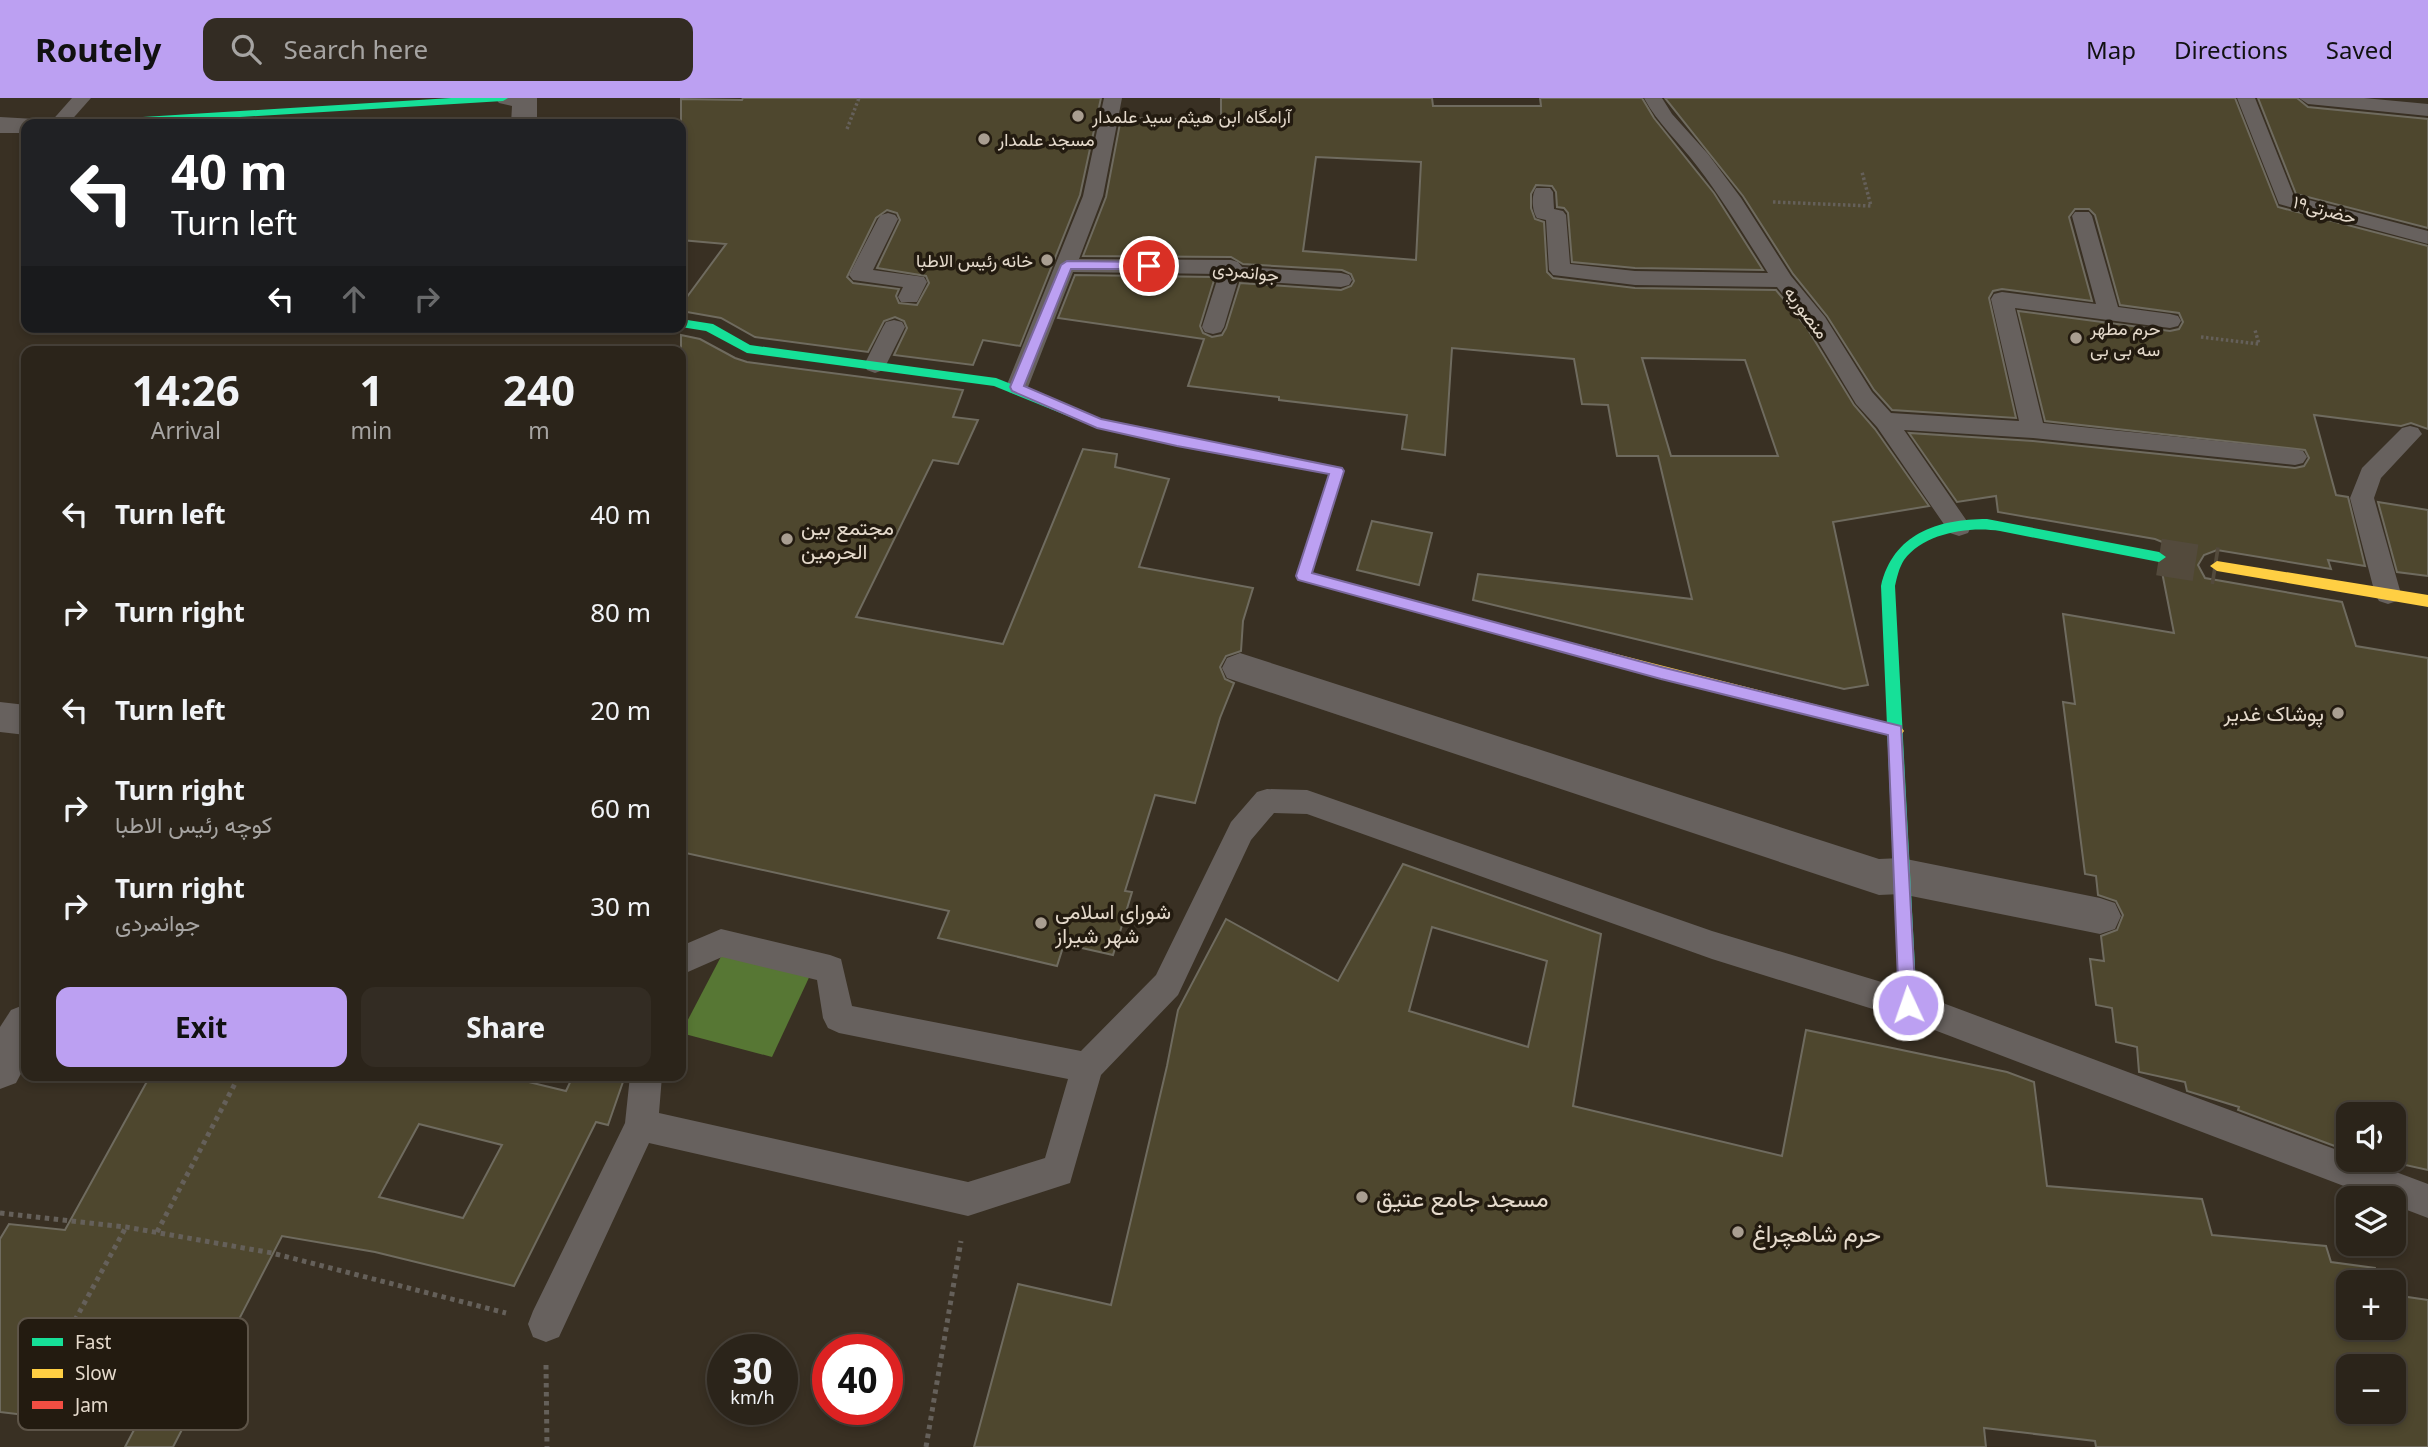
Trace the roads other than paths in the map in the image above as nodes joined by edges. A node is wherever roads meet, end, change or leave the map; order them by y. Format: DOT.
graph roads {
  1 [pos="82,98"];
  2 [pos="1113,98"];
  3 [pos="1653,98"];
  4 [pos="2246,98"];
  5 [pos="2308,98"];
  6 [pos="351,103"];
  7 [pos="519,103"];
  8 [pos="2428,110"];
  9 [pos="63,119"];
  10 [pos="143,119"];
  11 [pos="0,125"];
  12 [pos="21,125"];
  13 [pos="1543,191"];
  14 [pos="2082,216"];
  15 [pos="888,219"];
  16 [pos="2428,238"];
  17 [pos="1067,265"];
  18 [pos="1230,273"];
  19 [pos="1341,280"];
  20 [pos="1783,280"];
  21 [pos="909,298"];
  22 [pos="2109,313"];
  23 [pos="2170,321"];
  24 [pos="686,324"];
  25 [pos="894,327"];
  26 [pos="1213,327"];
  27 [pos="875,365"];
  28 [pos="1017,387"];
  29 [pos="1885,421"];
  30 [pos="2033,430"];
  31 [pos="2410,435"];
  32 [pos="2295,457"];
  33 [pos="1959,527"];
  34 [pos="2159,557"];
  35 [pos="2217,566"];
  36 [pos="2388,594"];
  37 [pos="2428,601"];
  38 [pos="1240,668"];
  39 [pos="0,717"];
  40 [pos="21,719"];
  41 [pos="1896,731"];
  42 [pos="1901,876"];
  43 [pos="2100,916"];
  44 [pos="686,959"];
  45 [pos="1908,1005"];
  46 [pos="21,1032"];
  47 [pos="1087,1067"];
  48 [pos="0,1068"];
  49 [pos="645,1081"];
  50 [pos="641,1125"];
  51 [pos="2428,1201"];
  52 [pos="546,1324"];
  1 -- 9 [label="lane"];
  2 -- 17 [label="lane"];
  3 -- 20 [label="lane, منصوریه"];
  4 -- 16 [label="lane, حضرتی۱۹"];
  5 -- 8 [label="lane"];
  6 -- 7 [label="street"];
  6 -- 10 [label="street"];
  11 -- 12 [label="street"];
  13 -- 20 [label="lane"];
  14 -- 22 [label="lane"];
  15 -- 21 [label="lane"];
  17 -- 18 [label="lane, جوانمردی"];
  17 -- 28 [label="lane"];
  18 -- 19 [label="lane, جوانمردی"];
  18 -- 26 [label="lane"];
  20 -- 29 [label="lane, منصوریه"];
  22 -- 23 [label="lane"];
  22 -- 30 [label="lane"];
  24 -- 27 [label="street"];
  25 -- 27 [label="lane"];
  27 -- 28 [label="street"];
  28 -- 41 [label="street"];
  29 -- 30 [label="lane"];
  29 -- 33 [label="lane, منصوریه"];
  30 -- 32 [label="lane"];
  31 -- 36 [label="lane"];
  33 -- 34 [label="street"];
  33 -- 41 [label="street"];
  35 -- 36 [label="street"];
  36 -- 37 [label="street"];
  38 -- 42 [label="street"];
  39 -- 40 [label="street"];
  41 -- 42 [label="street"];
  42 -- 43 [label="street"];
  42 -- 45 [label="street"];
  44 -- 47 [label="lane"];
  45 -- 47 [label="lane"];
  45 -- 51 [label="lane"];
  46 -- 48 [label="street"];
  47 -- 50 [label="lane"];
  49 -- 50 [label="lane"];
  50 -- 52 [label="lane"];
}
